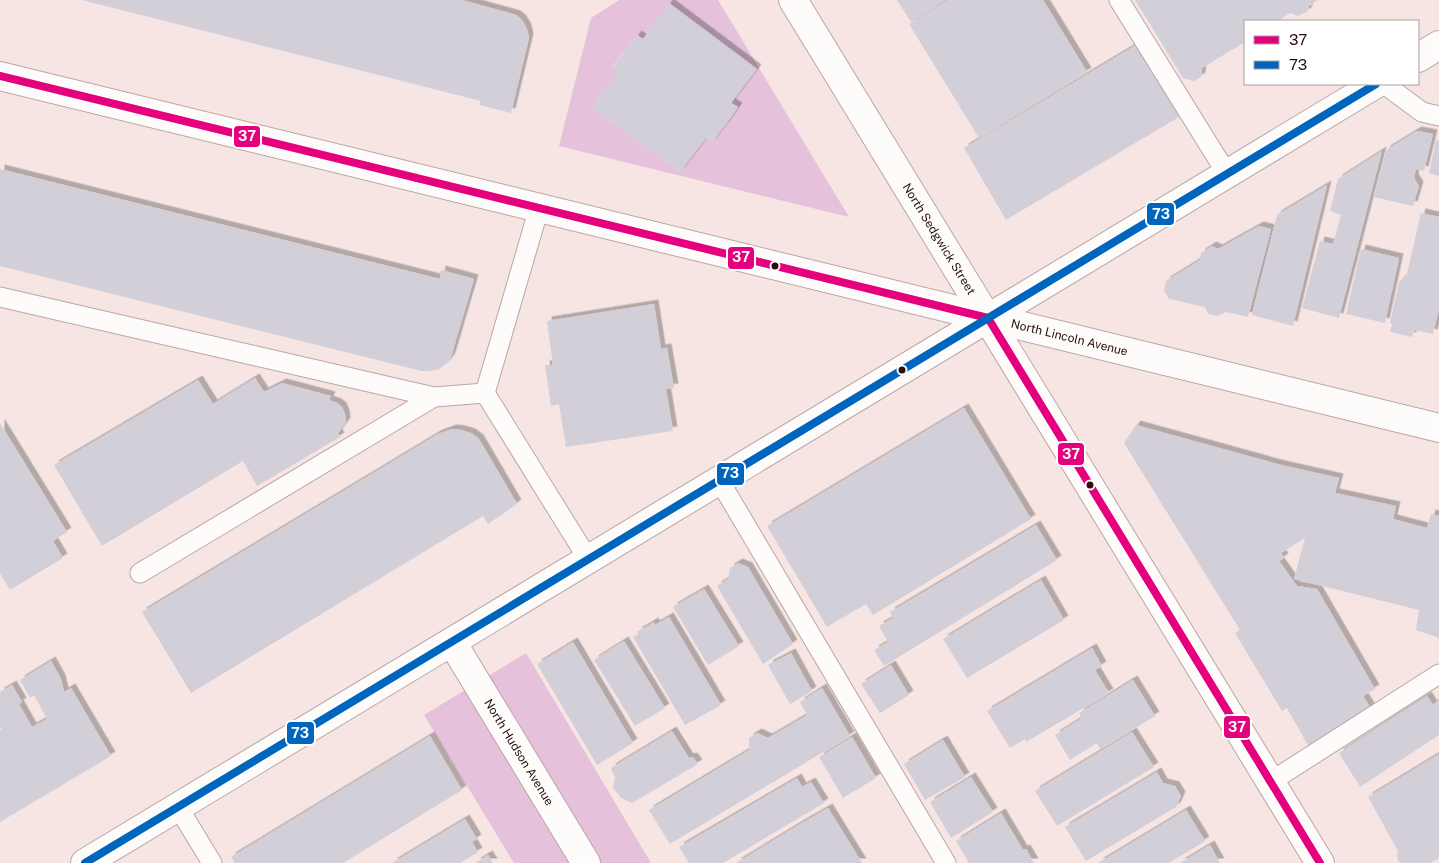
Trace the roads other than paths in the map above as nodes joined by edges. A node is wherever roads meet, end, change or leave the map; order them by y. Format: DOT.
graph roads {
  1 [pos="793,0"];
  2 [pos="1119,0"];
  3 [pos="1439,45"];
  4 [pos="1419,57"];
  5 [pos="0,76"];
  6 [pos="1374,85"];
  7 [pos="1385,85"];
  8 [pos="1439,116"];
  9 [pos="1227,174"];
  10 [pos="539,208"];
  11 [pos="0,297"];
  12 [pos="988,318"];
  13 [pos="485,393"];
  14 [pos="434,397"];
  15 [pos="1439,428"];
  16 [pos="720,480"];
  17 [pos="588,559"];
  18 [pos="140,573"];
  19 [pos="452,642"];
  20 [pos="1439,674"];
  21 [pos="1270,782"];
  22 [pos="178,807"];
  23 [pos="85,863"];
  24 [pos="212,863"];
  25 [pos="586,863"];
  26 [pos="946,863"];
  27 [pos="1320,863"];
  1 -- 12 [label="street, North Sedgwick Street"];
  2 -- 9 [label="lane"];
  3 -- 4 [label="street"];
  5 -- 10 [label="street, North Lincoln Avenue"];
  6 -- 9 [label="street"];
  7 -- 8 [label="lane"];
  9 -- 12 [label="street"];
  10 -- 12 [label="street, North Lincoln Avenue"];
  10 -- 13 [label="lane"];
  11 -- 14 [label="lane"];
  12 -- 15 [label="street, North Lincoln Avenue"];
  12 -- 16 [label="street"];
  12 -- 21 [label="street, North Sedgwick Street"];
  13 -- 14 [label="lane"];
  13 -- 17 [label="lane"];
  14 -- 18 [label="lane"];
  16 -- 17 [label="street"];
  16 -- 26 [label="lane"];
  17 -- 19 [label="street"];
  19 -- 22 [label="street"];
  19 -- 25 [label="street, North Hudson Avenue"];
  20 -- 21 [label="lane"];
  21 -- 27 [label="street, North Sedgwick Street"];
  22 -- 23 [label="street"];
  22 -- 24 [label="lane"];
}
